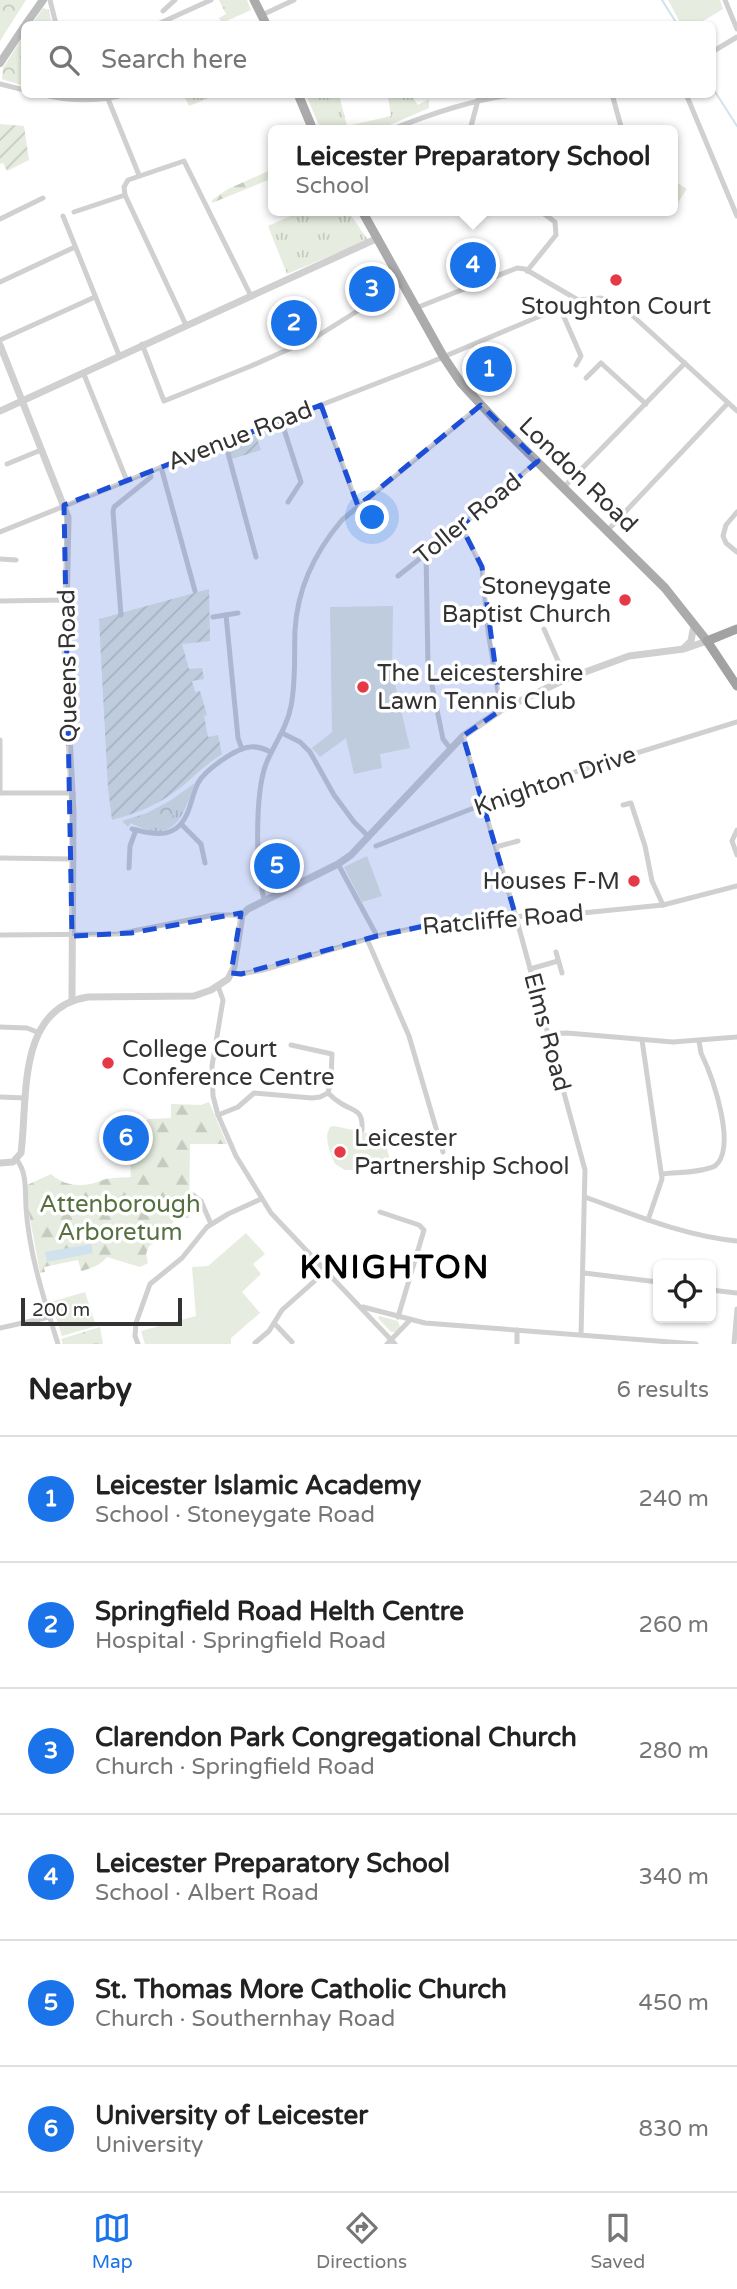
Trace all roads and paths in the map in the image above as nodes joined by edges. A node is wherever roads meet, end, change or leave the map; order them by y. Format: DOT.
graph roads {
  1 [pos="44,0"];
  2 [pos="50,0"];
  3 [pos="175,0"];
  4 [pos="211,0"];
  5 [pos="254,0"];
  6 [pos="295,0"];
  7 [pos="725,0"];
  8 [pos="163,11"];
  9 [pos="264,20"];
  10 [pos="29,21"];
  11 [pos="54,21"];
  12 [pos="165,21"];
  13 [pos="737,29"];
  14 [pos="21,32"];
  15 [pos="737,37"];
  16 [pos="716,50"];
  17 [pos="0,63"];
  18 [pos="0,84"];
  19 [pos="21,89"];
  20 [pos="62,98"];
  21 [pos="100,98"];
  22 [pos="107,98"];
  23 [pos="300,98"];
  24 [pos="492,98"];
  25 [pos="613,98"];
  26 [pos="689,98"];
  27 [pos="478,100"];
  28 [pos="311,125"];
  29 [pos="402,125"];
  30 [pos="471,125"];
  31 [pos="621,125"];
  32 [pos="139,175"];
  33 [pos="125,195"];
  34 [pos="43,198"];
  35 [pos="74,212"];
  36 [pos="15,213"];
  37 [pos="63,216"];
  38 [pos="367,216"];
  39 [pos="549,216"];
  40 [pos="737,216"];
  41 [pos="0,219"];
  42 [pos="19,221"];
  43 [pos="378,238"];
  44 [pos="75,247"];
  45 [pos="527,271"];
  46 [pos="0,282"];
  47 [pos="402,283"];
  48 [pos="251,296"];
  49 [pos="95,297"];
  50 [pos="578,300"];
  51 [pos="560,308"];
  52 [pos="416,309"];
  53 [pos="186,325"];
  54 [pos="0,342"];
  55 [pos="142,344"];
  56 [pos="119,355"];
  57 [pos="443,356"];
  58 [pos="685,363"];
  59 [pos="576,365"];
  60 [pos="83,372"];
  61 [pos="586,378"];
  62 [pos="21,401"];
  63 [pos="728,403"];
  64 [pos="646,404"];
  65 [pos="321,405"];
  66 [pos="481,405"];
  67 [pos="0,411"];
  68 [pos="737,411"];
  69 [pos="281,419"];
  70 [pos="225,442"];
  71 [pos="41,450"];
  72 [pos="538,461"];
  73 [pos="7,464"];
  74 [pos="161,467"];
  75 [pos="149,471"];
  76 [pos="127,481"];
  77 [pos="564,486"];
  78 [pos="286,488"];
  79 [pos="295,493"];
  80 [pos="288,502"];
  81 [pos="360,504"];
  82 [pos="64,505"];
  83 [pos="737,512"];
  84 [pos="461,526"];
  85 [pos="608,530"];
  86 [pos="0,531"];
  87 [pos="737,552"];
  88 [pos="426,554"];
  89 [pos="256,557"];
  90 [pos="0,559"];
  91 [pos="16,559"];
  92 [pos="398,576"];
  93 [pos="195,590"];
  94 [pos="66,600"];
  95 [pos="0,601"];
  96 [pos="238,613"];
  97 [pos="121,615"];
  98 [pos="226,615"];
  99 [pos="213,617"];
  100 [pos="694,622"];
  101 [pos="544,629"];
  102 [pos="737,629"];
  103 [pos="707,641"];
  104 [pos="684,649"];
  105 [pos="566,679"];
  106 [pos="737,685"];
  107 [pos="501,710"];
  108 [pos="737,722"];
  109 [pos="282,733"];
  110 [pos="463,736"];
  111 [pos="0,740"];
  112 [pos="450,748"];
  113 [pos="242,749"];
  114 [pos="271,752"];
  115 [pos="0,793"];
  116 [pos="72,793"];
  117 [pos="484,804"];
  118 [pos="623,805"];
  119 [pos="181,824"];
  120 [pos="737,830"];
  121 [pos="369,837"];
  122 [pos="518,841"];
  123 [pos="376,846"];
  124 [pos="496,847"];
  125 [pos="737,855"];
  126 [pos="0,858"];
  127 [pos="72,859"];
  128 [pos="205,863"];
  129 [pos="338,864"];
  130 [pos="127,867"];
  131 [pos="737,886"];
  132 [pos="265,902"];
  133 [pos="663,905"];
  134 [pos="242,915"];
  135 [pos="516,917"];
  136 [pos="0,935"];
  137 [pos="72,936"];
  138 [pos="377,936"];
  139 [pos="367,939"];
  140 [pos="556,953"];
  141 [pos="558,961"];
  142 [pos="530,969"];
  143 [pos="231,973"];
  144 [pos="562,973"];
  145 [pos="218,986"];
  146 [pos="72,999"];
  147 [pos="551,1011"];
  148 [pos="542,1013"];
  149 [pos="0,1027"];
  150 [pos="37,1032"];
  151 [pos="547,1034"];
  152 [pos="737,1037"];
  153 [pos="642,1041"];
  154 [pos="699,1041"];
  155 [pos="291,1045"];
  156 [pos="328,1093"];
  157 [pos="0,1097"];
  158 [pos="26,1098"];
  159 [pos="727,1108"];
  160 [pos="218,1115"];
  161 [pos="362,1130"];
  162 [pos="443,1152"];
  163 [pos="732,1152"];
  164 [pos="18,1159"];
  165 [pos="0,1163"];
  166 [pos="662,1174"];
  167 [pos="193,1195"];
  168 [pos="585,1197"];
  169 [pos="261,1199"];
  170 [pos="380,1212"];
  171 [pos="648,1220"];
  172 [pos="211,1224"];
  173 [pos="737,1241"];
  174 [pos="327,1270"];
  175 [pos="584,1273"];
  176 [pos="653,1281"];
  177 [pos="716,1291"];
  178 [pos="737,1293"];
  179 [pos="363,1307"];
  180 [pos="737,1309"];
  181 [pos="50,1317"];
  182 [pos="398,1317"];
  183 [pos="410,1320"];
  184 [pos="274,1323"];
  185 [pos="0,1328"];
  186 [pos="517,1330"];
  187 [pos="581,1335"];
  188 [pos="292,1342"];
  189 [pos="255,1343"];
  190 [pos="391,1343"];
  191 [pos="58,1344"];
  192 [pos="138,1344"];
  193 [pos="517,1344"];
  194 [pos="696,1344"];
  195 [pos="734,1344"];
  1 -- 10 [label="main road"];
  2 -- 11 [label="street"];
  3 -- 8 [label="street"];
  4 -- 12 [label="street"];
  5 -- 9 [label="main road"];
  6 -- 9 [label="street"];
  7 -- 13 [label="street"];
  14 -- 17 [label="main road"];
  15 -- 16 [label="street"];
  18 -- 19 [label="street"];
  20 -- 21 [label="street"];
  22 -- 32 [label="street"];
  23 -- 28 [label="main road"];
  24 -- 27 [label="street"];
  25 -- 31 [label="street"];
  26 -- 40 [label="street"];
  27 -- 29 [label="street"];
  27 -- 30 [label="street"];
  32 -- 33 [label="street"];
  32 -- 48 [label="street"];
  33 -- 35 [label="street"];
  33 -- 53 [label="street"];
  34 -- 36 [label="street"];
  36 -- 41 [label="street"];
  36 -- 42 [label="street"];
  37 -- 44 [label="street"];
  38 -- 43 [label="main road, London Road"];
  39 -- 45 [label="street"];
  43 -- 47 [label="main road, London Road"];
  43 -- 48 [label="street"];
  44 -- 46 [label="street"];
  44 -- 49 [label="street"];
  45 -- 50 [label="street"];
  45 -- 52 [label="street"];
  47 -- 52 [label="main road, London Road"];
  47 -- 55 [label="street"];
  48 -- 53 [label="street"];
  49 -- 54 [label="street"];
  49 -- 56 [label="street"];
  50 -- 51 [label="street, Avenue Road"];
  50 -- 58 [label="street"];
  51 -- 57 [label="street, Avenue Road"];
  51 -- 59 [label="street"];
  52 -- 57 [label="main road, London Road"];
  53 -- 55 [label="street"];
  54 -- 62 [label="street, Queens Road"];
  55 -- 56 [label="street"];
  56 -- 60 [label="street"];
  57 -- 65 [label="street, Avenue Road"];
  57 -- 66 [label="main road, London Road"];
  58 -- 63 [label="street"];
  58 -- 64 [label="street"];
  60 -- 62 [label="street"];
  60 -- 76 [label="street"];
  61 -- 64 [label="street"];
  62 -- 67 [label="street"];
  62 -- 71 [label="street, Queens Road"];
  63 -- 68 [label="street"];
  63 -- 85 [label="street"];
  64 -- 77 [label="street"];
  65 -- 69 [label="street, Avenue Road"];
  65 -- 81 [label="street"];
  66 -- 72 [label="main road, London Road"];
  66 -- 81 [label="street"];
  69 -- 70 [label="street, Avenue Road"];
  69 -- 79 [label="street"];
  70 -- 74 [label="street, Avenue Road"];
  70 -- 89 [label="street"];
  71 -- 73 [label="street"];
  71 -- 82 [label="street, Queens Road"];
  72 -- 77 [label="main road, London Road"];
  72 -- 84 [label="street, Toller Road"];
  74 -- 75 [label="street, Avenue Road"];
  74 -- 93 [label="street"];
  75 -- 76 [label="street"];
  75 -- 97 [label="street, Avenue Road"];
  76 -- 82 [label="street"];
  77 -- 85 [label="main road, London Road"];
  78 -- 79 [label="street"];
  79 -- 80 [label="street"];
  81 -- 109 [label="street"];
  82 -- 86 [label="street"];
  82 -- 94 [label="street, Queens Road"];
  83 -- 87 [label="street"];
  84 -- 88 [label="street, Toller Road"];
  84 -- 107 [label="street"];
  85 -- 100 [label="main road, London Road"];
  88 -- 92 [label="street, Toller Road"];
  88 -- 112 [label="street"];
  90 -- 91 [label="street"];
  94 -- 95 [label="street"];
  94 -- 116 [label="street, Queens Road"];
  96 -- 98 [label="street"];
  98 -- 99 [label="street"];
  98 -- 113 [label="street"];
  100 -- 103 [label="main road, London Road"];
  100 -- 104 [label="street"];
  101 -- 105 [label="street"];
  102 -- 103 [label="highway"];
  103 -- 104 [label="street"];
  103 -- 106 [label="highway, London Road"];
  104 -- 105 [label="street"];
  105 -- 107 [label="street"];
  107 -- 110 [label="street"];
  108 -- 117 [label="street, Knighton Drive"];
  109 -- 114 [label="street"];
  109 -- 121 [label="street"];
  110 -- 112 [label="street"];
  110 -- 117 [label="street, Elms Road"];
  111 -- 115 [label="street"];
  112 -- 121 [label="street"];
  113 -- 114 [label="street"];
  113 -- 119 [label="street"];
  114 -- 132 [label="street"];
  115 -- 116 [label="street"];
  116 -- 127 [label="street, Queens Road"];
  117 -- 123 [label="street, Knighton Drive"];
  117 -- 124 [label="street, Elms Road"];
  118 -- 133 [label="street"];
  119 -- 128 [label="street"];
  119 -- 130 [label="street"];
  120 -- 125 [label="street"];
  121 -- 129 [label="street"];
  122 -- 124 [label="street"];
  124 -- 135 [label="street, Elms Road"];
  126 -- 127 [label="street"];
  127 -- 137 [label="street, Queens Road"];
  129 -- 132 [label="street"];
  129 -- 138 [label="street"];
  131 -- 133 [label="street, Ratcliffe Road"];
  132 -- 134 [label="street"];
  133 -- 135 [label="street, Ratcliffe Road"];
  134 -- 137 [label="street"];
  134 -- 143 [label="street"];
  135 -- 138 [label="street, Ratcliffe Road"];
  135 -- 142 [label="street, Elms Road"];
  136 -- 137 [label="street"];
  137 -- 146 [label="street, Queens Road"];
  138 -- 139 [label="street, Ratcliffe Road"];
  139 -- 143 [label="street, Ratcliffe Road"];
  139 -- 162 [label="street"];
  140 -- 141 [label="street"];
  141 -- 142 [label="street"];
  141 -- 144 [label="street"];
  142 -- 148 [label="street, Elms Road"];
  143 -- 145 [label="street"];
  145 -- 146 [label="street"];
  145 -- 160 [label="street"];
  146 -- 150 [label="street"];
  147 -- 148 [label="street"];
  148 -- 151 [label="street, Elms Road"];
  149 -- 150 [label="street"];
  150 -- 158 [label="street"];
  151 -- 153 [label="street"];
  151 -- 168 [label="street, Elms Road"];
  152 -- 154 [label="street"];
  153 -- 154 [label="street"];
  153 -- 166 [label="street"];
  154 -- 159 [label="street"];
  155 -- 156 [label="street"];
  156 -- 160 [label="street"];
  156 -- 161 [label="street"];
  157 -- 158 [label="street"];
  158 -- 164 [label="street"];
  160 -- 169 [label="street"];
  163 -- 166 [label="street"];
  164 -- 165 [label="street"];
  164 -- 181 [label="street"];
  166 -- 171 [label="street"];
  167 -- 172 [label="street"];
  168 -- 171 [label="street"];
  168 -- 175 [label="street, Elms Road"];
  169 -- 172 [label="street"];
  169 -- 174 [label="street"];
  170 -- 182 [label="street"];
  171 -- 173 [label="street"];
  172 -- 192 [label="street"];
  174 -- 179 [label="street"];
  174 -- 184 [label="street"];
  175 -- 176 [label="street"];
  175 -- 187 [label="street, Elms Road"];
  177 -- 178 [label="street"];
  179 -- 182 [label="street"];
  179 -- 190 [label="street"];
  180 -- 195 [label="street"];
  181 -- 185 [label="street"];
  181 -- 191 [label="street"];
  182 -- 183 [label="street"];
  183 -- 186 [label="street"];
  183 -- 190 [label="street"];
  184 -- 188 [label="street"];
  184 -- 189 [label="street"];
  186 -- 187 [label="street"];
  186 -- 193 [label="street"];
  187 -- 194 [label="street"];
}
